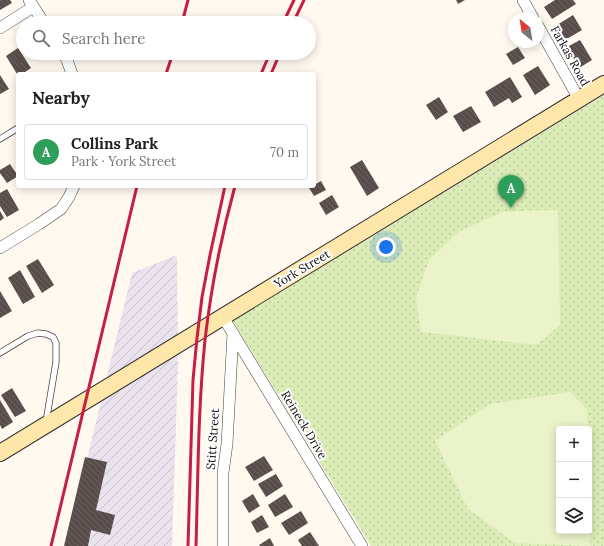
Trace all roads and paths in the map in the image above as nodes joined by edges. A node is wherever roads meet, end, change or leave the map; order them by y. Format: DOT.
graph roads {
  1 [pos="523,0"];
  2 [pos="31,4"];
  3 [pos="530,12"];
  4 [pos="39,16"];
  5 [pos="0,28"];
  6 [pos="544,37"];
  7 [pos="67,60"];
  8 [pos="71,72"];
  9 [pos="604,84"];
  10 [pos="579,99"];
  11 [pos="16,129"];
  12 [pos="0,139"];
  13 [pos="73,188"];
  14 [pos="0,248"];
  15 [pos="223,317"];
  16 [pos="233,333"];
  17 [pos="0,353"];
  18 [pos="46,425"];
  19 [pos="0,453"];
  20 [pos="223,546"];
  21 [pos="362,546"];
  1 -- 3 [label="street"];
  2 -- 4 [label="street"];
  2 -- 5 [label="street"];
  6 -- 10 [label="street, Farkas Road"];
  7 -- 8 [label="street"];
  9 -- 10 [label="street, York Street"];
  10 -- 15 [label="street, York Street"];
  11 -- 12 [label="lane"];
  13 -- 14 [label="street"];
  15 -- 16 [label="street, Reineck Drive"];
  15 -- 18 [label="street, York Street"];
  16 -- 20 [label="street, Stitt Street"];
  16 -- 21 [label="street, Reineck Drive"];
  17 -- 18 [label="lane"];
  18 -- 19 [label="street, York Street"];
}
